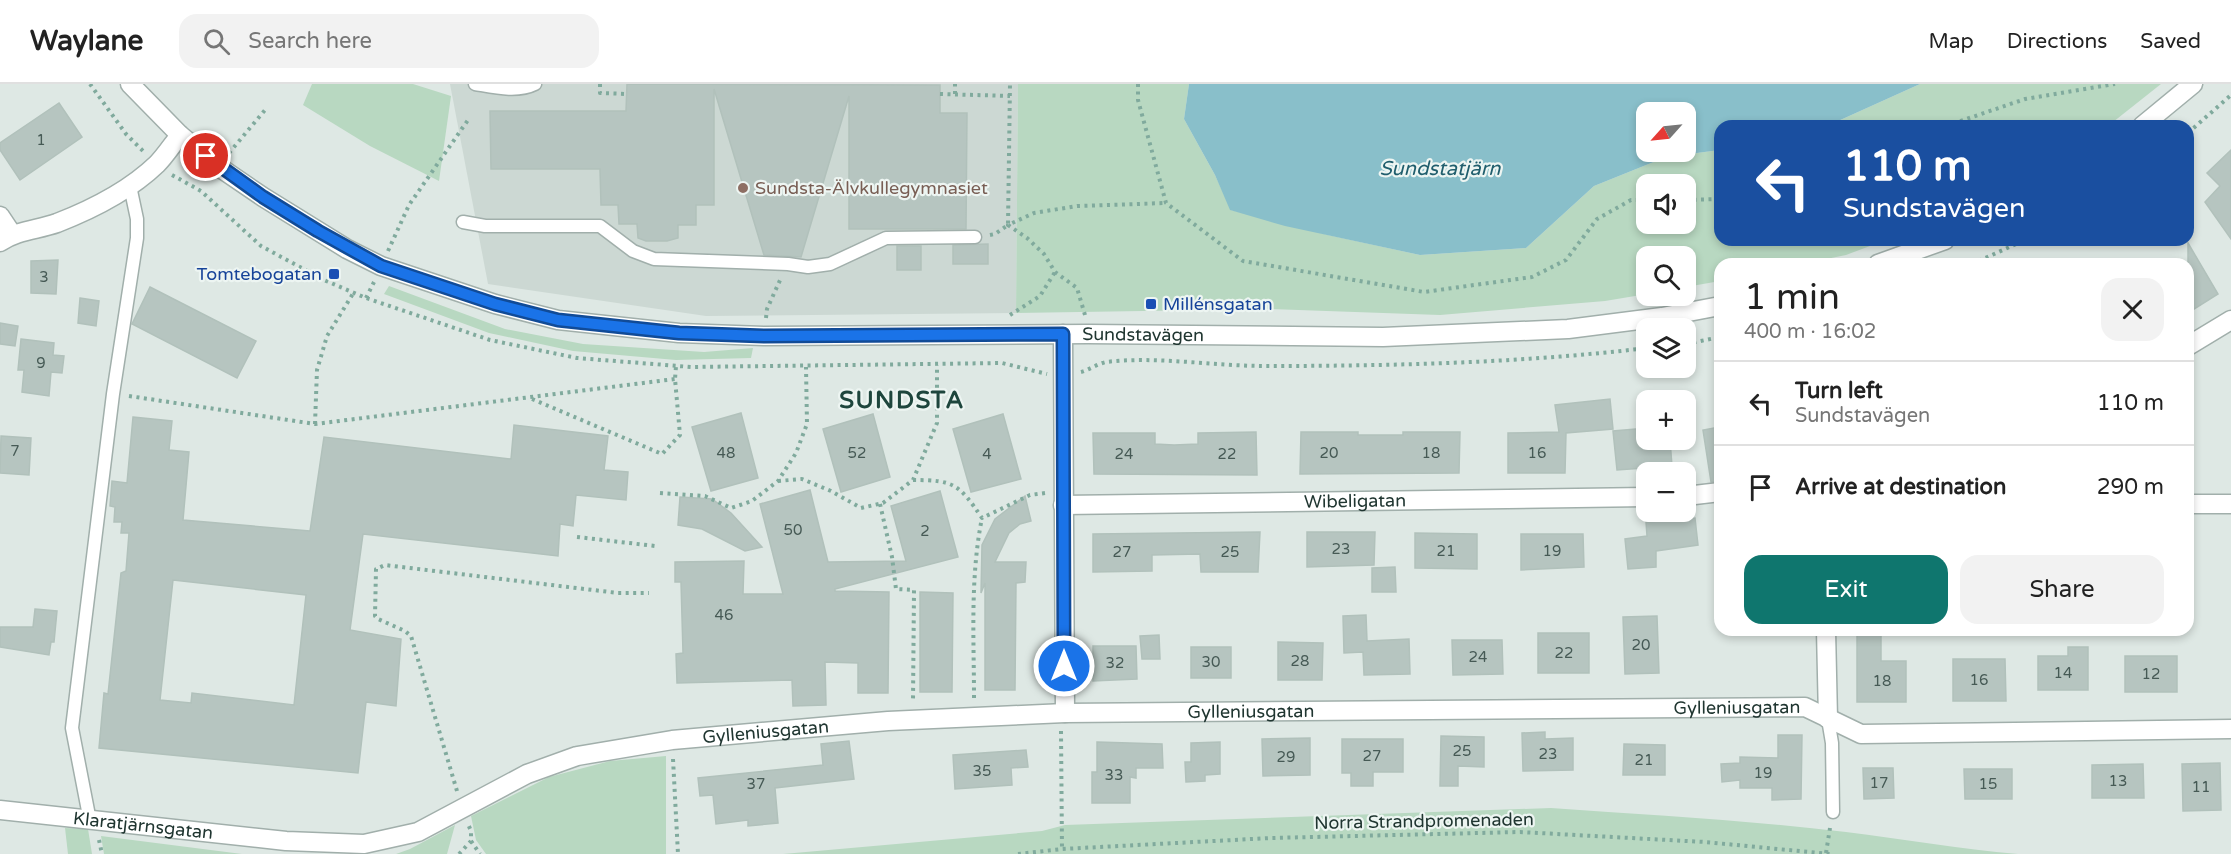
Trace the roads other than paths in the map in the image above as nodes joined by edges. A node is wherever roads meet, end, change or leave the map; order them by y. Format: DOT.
graph roads {
  1 [pos="130,84"];
  2 [pos="475,84"];
  3 [pos="535,84"];
  4 [pos="2193,84"];
  5 [pos="2149,120"];
  6 [pos="180,135"];
  7 [pos="130,186"];
  8 [pos="0,216"];
  9 [pos="463,222"];
  10 [pos="975,237"];
  11 [pos="6,238"];
  12 [pos="1929,246"];
  13 [pos="1895,258"];
  14 [pos="1714,307"];
  15 [pos="2231,320"];
  16 [pos="1063,334"];
  17 [pos="2194,342"];
  18 [pos="1714,493"];
  19 [pos="1696,495"];
  20 [pos="1636,497"];
  21 [pos="1063,498"];
  22 [pos="2194,504"];
  23 [pos="2231,504"];
  24 [pos="1826,636"];
  25 [pos="1065,712"];
  26 [pos="1828,718"];
  27 [pos="2231,729"];
  28 [pos="0,810"];
  29 [pos="1833,812"];
  30 [pos="90,821"];
  31 [pos="286,841"];
  1 -- 6 [label="street, Sundstavägen"];
  2 -- 3 [label="lane"];
  4 -- 5 [label="street"];
  6 -- 7 [label="street"];
  6 -- 16 [label="street, Sundstavägen"];
  7 -- 11 [label="street"];
  7 -- 30 [label="lane"];
  8 -- 11 [label="street"];
  9 -- 10 [label="lane"];
  12 -- 13 [label="street"];
  14 -- 16 [label="street, Sundstavägen"];
  15 -- 17 [label="street"];
  16 -- 21 [label="street"];
  18 -- 19 [label="street"];
  20 -- 21 [label="street, Wibeligatan"];
  21 -- 25 [label="street"];
  22 -- 23 [label="street"];
  24 -- 26 [label="street"];
  25 -- 26 [label="street, Gylleniusgatan"];
  25 -- 31 [label="street, Gylleniusgatan"];
  26 -- 27 [label="street, Gylleniusgatan"];
  26 -- 29 [label="lane"];
  28 -- 30 [label="street, Klaratjärnsgatan"];
  30 -- 31 [label="street, Klaratjärnsgatan"];
}
